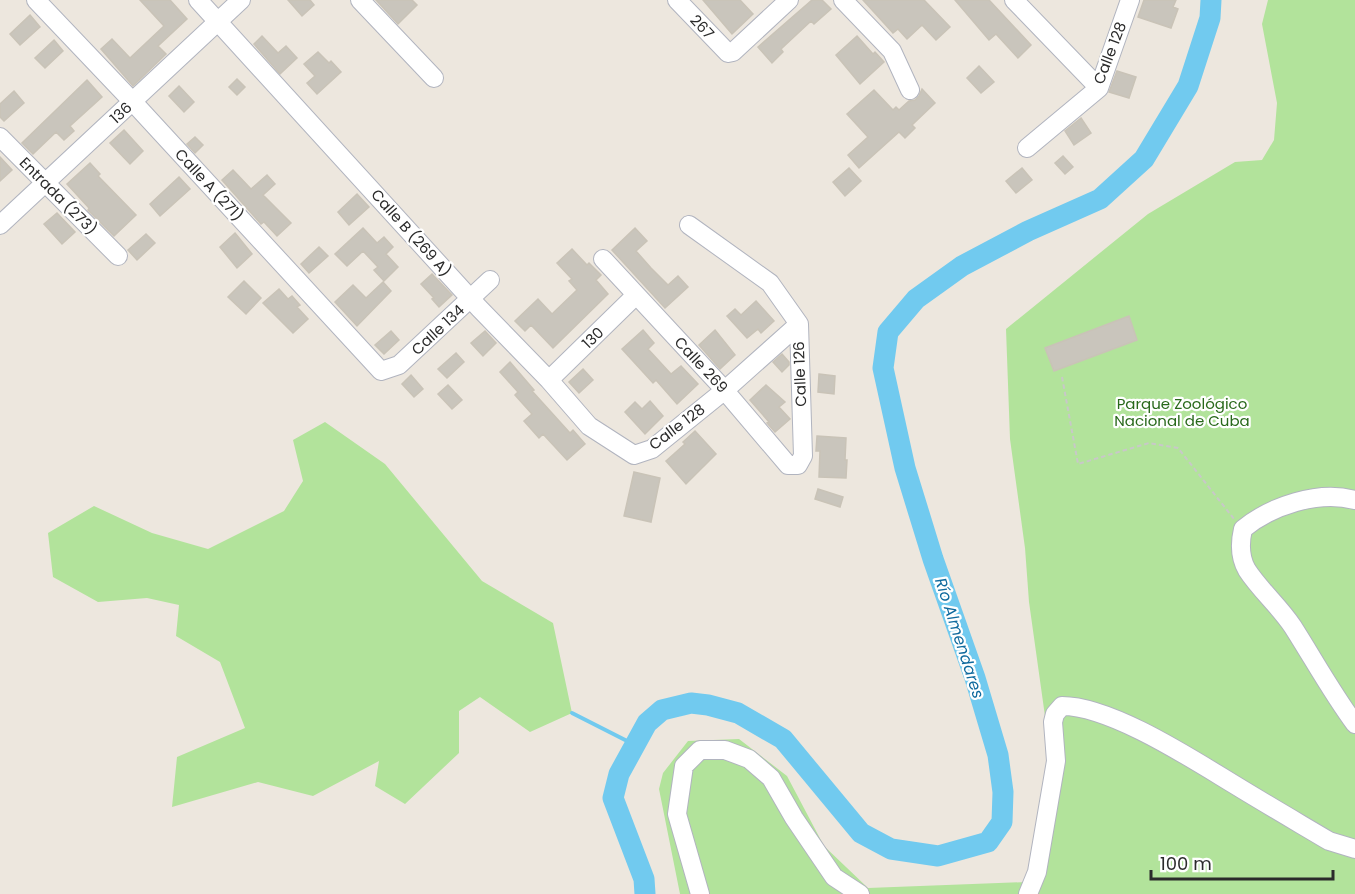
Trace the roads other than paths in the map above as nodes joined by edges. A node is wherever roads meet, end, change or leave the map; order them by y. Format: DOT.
graph roads {
  1 [pos="36,0"];
  2 [pos="198,0"];
  3 [pos="241,0"];
  4 [pos="360,0"];
  5 [pos="677,0"];
  6 [pos="789,0"];
  7 [pos="843,0"];
  8 [pos="1014,0"];
  9 [pos="1130,0"];
  10 [pos="218,21"];
  11 [pos="434,78"];
  12 [pos="1099,88"];
  13 [pos="910,90"];
  14 [pos="133,102"];
  15 [pos="0,137"];
  16 [pos="1027,148"];
  17 [pos="45,184"];
  18 [pos="0,225"];
  19 [pos="689,225"];
  20 [pos="117,256"];
  21 [pos="603,260"];
  22 [pos="490,280"];
  23 [pos="636,295"];
  24 [pos="471,299"];
  25 [pos="799,324"];
  26 [pos="381,371"];
  27 [pos="549,380"];
  28 [pos="725,390"];
  29 [pos="634,455"];
  30 [pos="798,465"];
  31 [pos="1355,500"];
  32 [pos="1355,724"];
  33 [pos="1355,849"];
  34 [pos="700,894"];
  35 [pos="860,894"];
  36 [pos="1028,894"];
  1 -- 14 [label="street, Calle A (271)"];
  2 -- 10 [label="street, Calle B (269 A)"];
  3 -- 10 [label="street, 136"];
  4 -- 11 [label="street"];
  5 -- 6 [label="street, 267"];
  7 -- 13 [label="street"];
  8 -- 12 [label="street"];
  9 -- 12 [label="street, Calle 128"];
  10 -- 14 [label="street, 136"];
  10 -- 24 [label="street, Calle B (269 A)"];
  12 -- 16 [label="street, Calle 128"];
  14 -- 17 [label="street, 136"];
  14 -- 26 [label="street, Calle A (271)"];
  15 -- 17 [label="street, Entrada (273)"];
  17 -- 18 [label="street, 136"];
  17 -- 20 [label="street, Entrada (273)"];
  19 -- 25 [label="street, Calle 126"];
  21 -- 23 [label="street, Calle 269"];
  22 -- 24 [label="street, Calle 134"];
  23 -- 27 [label="street, 130"];
  23 -- 28 [label="street, Calle 269"];
  24 -- 26 [label="street, Calle 134"];
  24 -- 27 [label="street, Calle B (269 A)"];
  25 -- 28 [label="street, Calle 128"];
  25 -- 30 [label="street, Calle 126"];
  27 -- 29 [label="street, Calle B (269 A)"];
  28 -- 29 [label="street, Calle 128"];
  28 -- 30 [label="street, Calle 269"];
  31 -- 32 [label="street"];
  33 -- 36 [label="street"];
  34 -- 35 [label="street"];
}
